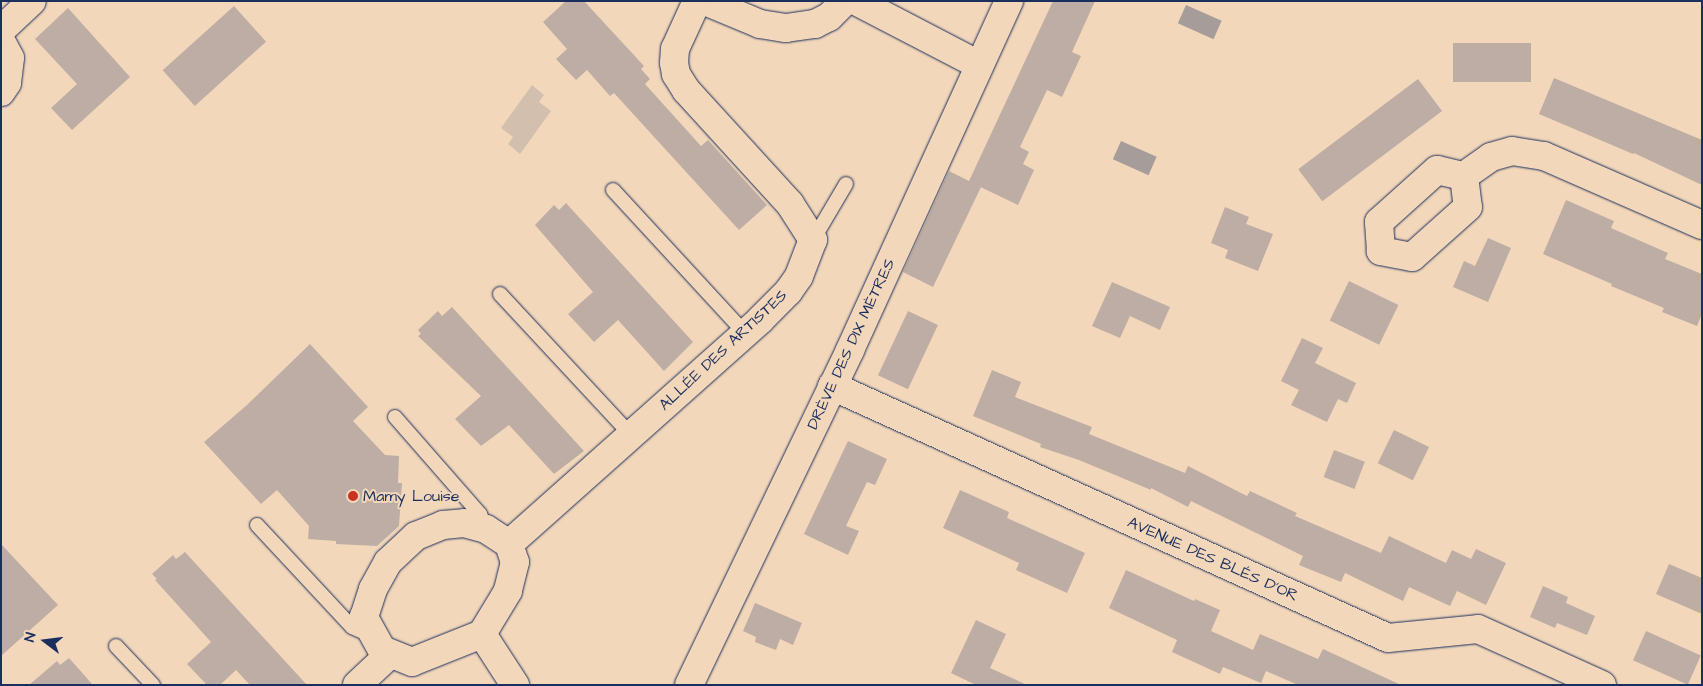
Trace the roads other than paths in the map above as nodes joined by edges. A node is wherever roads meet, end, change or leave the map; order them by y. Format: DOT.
graph roads {
  1 [pos="32,1"];
  2 [pos="697,1"];
  3 [pos="705,1"];
  4 [pos="845,1"];
  5 [pos="856,1"];
  6 [pos="1009,1"];
  7 [pos="1,30"];
  8 [pos="1,41"];
  9 [pos="980,65"];
  10 [pos="1,92"];
  11 [pos="1464,176"];
  12 [pos="846,184"];
  13 [pos="613,190"];
  14 [pos="1702,225"];
  15 [pos="813,240"];
  16 [pos="500,294"];
  17 [pos="744,333"];
  18 [pos="832,386"];
  19 [pos="395,416"];
  20 [pos="631,435"];
  21 [pos="257,525"];
  22 [pos="486,529"];
  23 [pos="509,544"];
  24 [pos="482,634"];
  25 [pos="382,645"];
  26 [pos="116,646"];
  27 [pos="153,685"];
  28 [pos="358,685"];
  29 [pos="515,685"];
  30 [pos="688,685"];
  31 [pos="1602,685"];
  1 -- 7 [label="street"];
  2 -- 15 [label="street"];
  3 -- 4 [label="street"];
  5 -- 9 [label="street"];
  6 -- 9 [label="street, DRÈVE DES DIX MÈTRES"];
  8 -- 10 [label="street"];
  9 -- 18 [label="street, DRÈVE DES DIX MÈTRES"];
  11 -- 14 [label="street"];
  12 -- 15 [label="lane"];
  13 -- 17 [label="lane"];
  15 -- 17 [label="street, ALLÉE DES ARTISTES"];
  16 -- 20 [label="lane"];
  17 -- 20 [label="street, ALLÉE DES ARTISTES"];
  18 -- 30 [label="street, DRÈVE DES DIX MÈTRES"];
  18 -- 31 [label="street, AVENUE DES BLÉS D'OR"];
  19 -- 22 [label="lane"];
  20 -- 23 [label="street, ALLÉE DES ARTISTES"];
  21 -- 25 [label="lane"];
  22 -- 23 [label="street"];
  22 -- 25 [label="street"];
  23 -- 24 [label="street"];
  24 -- 25 [label="street"];
  24 -- 29 [label="street"];
  25 -- 28 [label="street"];
  26 -- 27 [label="lane"];
}
